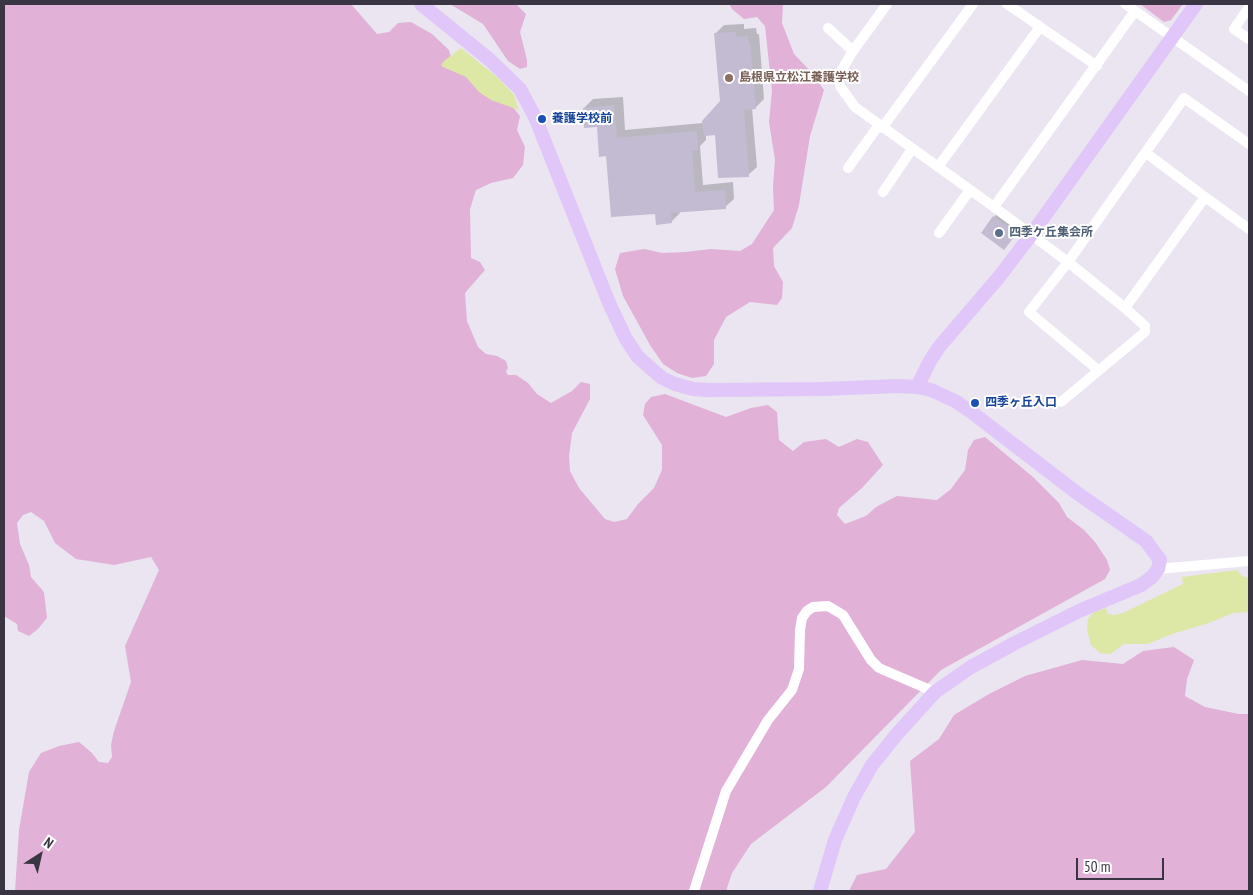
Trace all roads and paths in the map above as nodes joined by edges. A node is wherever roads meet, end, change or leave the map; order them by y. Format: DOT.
graph roads {
  1 [pos="421,4"];
  2 [pos="887,4"];
  3 [pos="973,4"];
  4 [pos="1007,4"];
  5 [pos="1125,4"];
  6 [pos="1196,4"];
  7 [pos="1249,7"];
  8 [pos="1136,11"];
  9 [pos="1040,27"];
  10 [pos="828,28"];
  11 [pos="1173,37"];
  12 [pos="1249,39"];
  13 [pos="853,51"];
  14 [pos="1097,66"];
  15 [pos="1249,91"];
  16 [pos="880,126"];
  17 [pos="1249,144"];
  18 [pos="912,149"];
  19 [pos="1146,153"];
  20 [pos="938,167"];
  21 [pos="848,168"];
  22 [pos="970,190"];
  23 [pos="883,192"];
  24 [pos="1204,197"];
  25 [pos="994,207"];
  26 [pos="1249,228"];
  27 [pos="939,232"];
  28 [pos="1031,235"];
  29 [pos="1068,262"];
  30 [pos="1125,308"];
  31 [pos="1098,370"];
  32 [pos="917,387"];
  33 [pos="1061,402"];
  34 [pos="1249,561"];
  35 [pos="1158,569"];
  36 [pos="935,692"];
  37 [pos="694,891"];
  38 [pos="820,891"];
  1 -- 32 [label="street"];
  2 -- 13 [label="street"];
  3 -- 16 [label="street"];
  4 -- 9 [label="street"];
  5 -- 8 [label="street"];
  6 -- 11 [label="street"];
  7 -- 12 [label="street"];
  8 -- 11 [label="street"];
  8 -- 14 [label="street"];
  9 -- 14 [label="street"];
  9 -- 20 [label="street"];
  10 -- 13 [label="street"];
  11 -- 15 [label="street"];
  11 -- 28 [label="street"];
  13 -- 16 [label="street"];
  14 -- 25 [label="street"];
  16 -- 18 [label="street"];
  16 -- 21 [label="street"];
  17 -- 19 [label="street"];
  18 -- 20 [label="street"];
  18 -- 23 [label="street"];
  19 -- 24 [label="street"];
  19 -- 29 [label="street"];
  20 -- 22 [label="street"];
  22 -- 25 [label="street"];
  22 -- 27 [label="street"];
  24 -- 26 [label="street"];
  24 -- 30 [label="street"];
  25 -- 28 [label="street"];
  28 -- 29 [label="street"];
  28 -- 32 [label="street"];
  29 -- 30 [label="street"];
  29 -- 31 [label="street"];
  30 -- 31 [label="street"];
  31 -- 33 [label="street"];
  32 -- 35 [label="street"];
  34 -- 35 [label="street"];
  35 -- 36 [label="street"];
  36 -- 37 [label="street"];
  36 -- 38 [label="street"];
}
